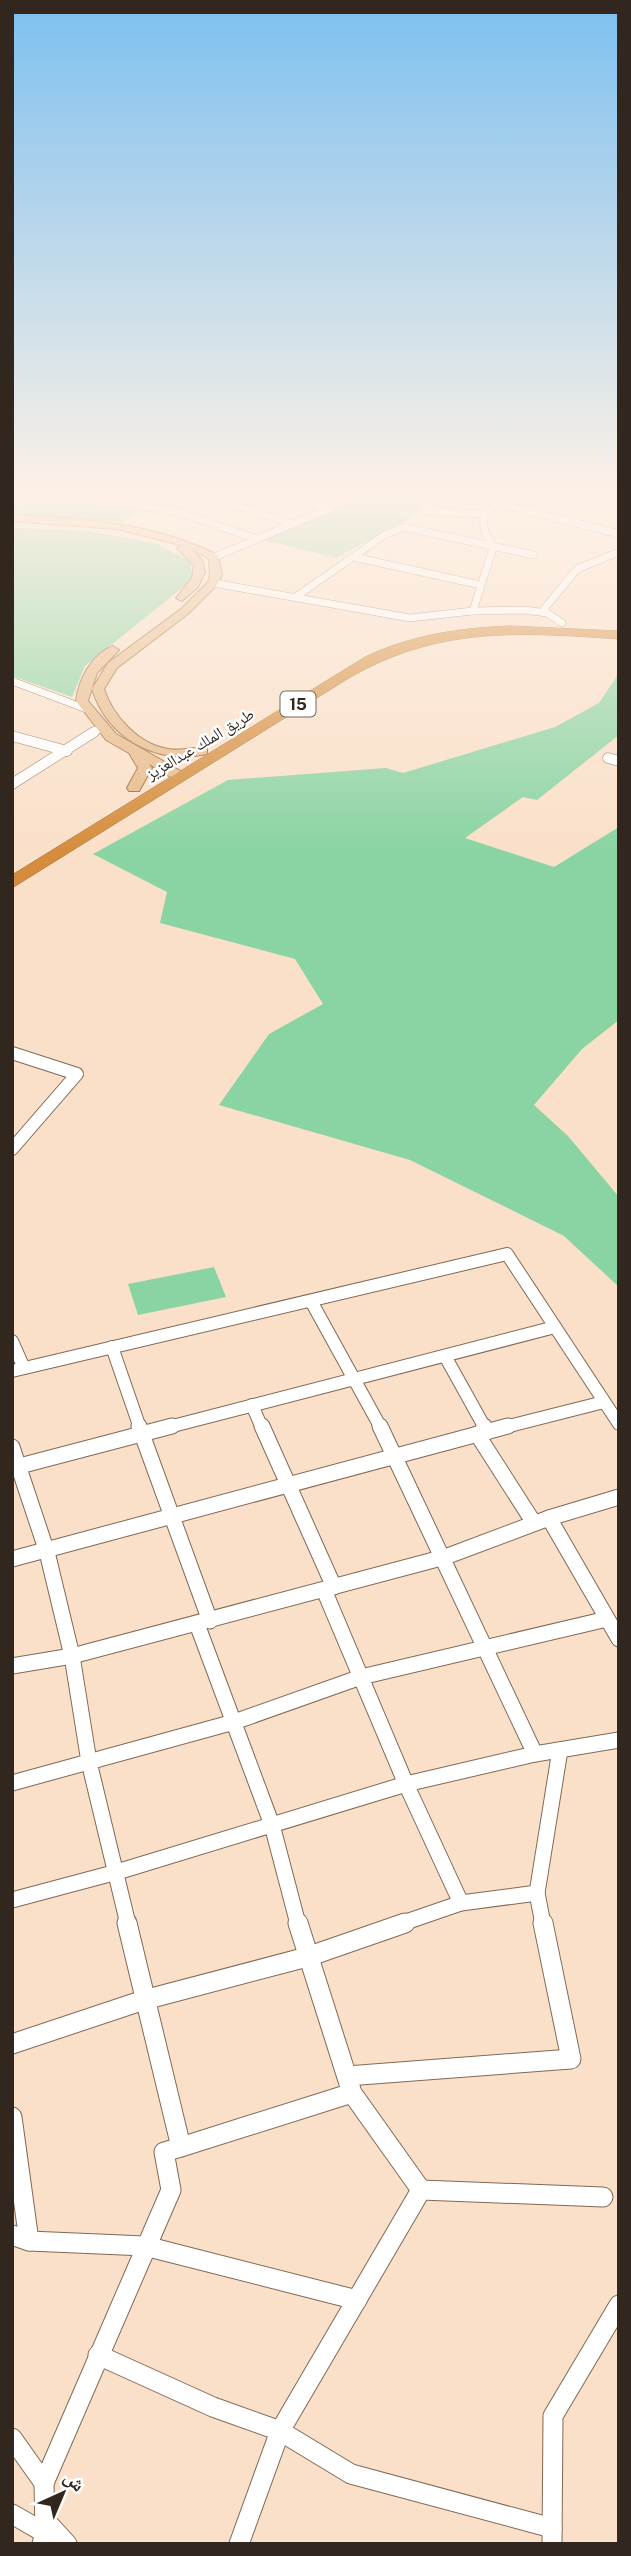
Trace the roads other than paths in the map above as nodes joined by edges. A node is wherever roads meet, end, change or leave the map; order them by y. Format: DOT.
graph roads {
  1 [pos="164,612"];
  2 [pos="184,612"];
  3 [pos="380,612"];
  4 [pos="461,612"];
  5 [pos="537,612"];
  6 [pos="547,614"];
  7 [pos="562,624"];
  8 [pos="619,628"];
  9 [pos="619,635"];
  10 [pos="12,681"];
  11 [pos="24,686"];
  12 [pos="12,693"];
  13 [pos="89,710"];
  14 [pos="103,727"];
  15 [pos="12,736"];
  16 [pos="152,748"];
  17 [pos="67,751"];
  18 [pos="202,751"];
  19 [pos="135,753"];
  20 [pos="608,758"];
  21 [pos="619,761"];
  22 [pos="179,770"];
  23 [pos="12,784"];
  24 [pos="134,788"];
  25 [pos="12,867"];
  26 [pos="12,883"];
  27 [pos="12,1053"];
  28 [pos="12,1149"];
  29 [pos="311,1301"];
  30 [pos="555,1327"];
  31 [pos="12,1341"];
  32 [pos="112,1348"];
  33 [pos="445,1356"];
  34 [pos="18,1369"];
  35 [pos="354,1379"];
  36 [pos="604,1402"];
  37 [pos="252,1405"];
  38 [pos="619,1424"];
  39 [pos="482,1433"];
  40 [pos="140,1434"];
  41 [pos="12,1447"];
  42 [pos="396,1455"];
  43 [pos="15,1467"];
  44 [pos="289,1485"];
  45 [pos="619,1497"];
  46 [pos="174,1517"];
  47 [pos="542,1520"];
  48 [pos="47,1552"];
  49 [pos="445,1557"];
  50 [pos="12,1559"];
  51 [pos="329,1588"];
  52 [pos="607,1619"];
  53 [pos="204,1622"];
  54 [pos="619,1639"];
  55 [pos="487,1648"];
  56 [pos="72,1656"];
  57 [pos="12,1665"];
  58 [pos="361,1676"];
  59 [pos="234,1722"];
  60 [pos="619,1740"];
  61 [pos="560,1750"];
  62 [pos="535,1754"];
  63 [pos="89,1762"];
  64 [pos="12,1783"];
  65 [pos="406,1784"];
  66 [pos="272,1825"];
  67 [pos="117,1872"];
  68 [pos="537,1893"];
  69 [pos="12,1900"];
  70 [pos="461,1903"];
  71 [pos="307,1956"];
  72 [pos="144,2000"];
  73 [pos="12,2045"];
  74 [pos="350,2084"];
  75 [pos="12,2117"];
  76 [pos="181,2147"];
  77 [pos="421,2190"];
  78 [pos="603,2197"];
  79 [pos="21,2238"];
  80 [pos="145,2246"];
  81 [pos="357,2300"];
  82 [pos="619,2305"];
  83 [pos="98,2355"];
  84 [pos="280,2431"];
  85 [pos="12,2438"];
  86 [pos="44,2483"];
  87 [pos="12,2514"];
  88 [pos="44,2532"];
  89 [pos="552,2536"];
  90 [pos="67,2544"];
  91 [pos="239,2544"];
  1 -- 13 [label="main road"];
  2 -- 16 [label="main road"];
  3 -- 4 [label="street"];
  5 -- 6 [label="street"];
  6 -- 7 [label="street"];
  7 -- 8 [label="highway, طريق الملك عبدالعزيز / 15"];
  7 -- 18 [label="highway, طريق الملك عبدالعزيز / 15"];
  9 -- 22 [label="highway, طريق الملك عبدالعزيز / 15"];
  10 -- 11 [label="street"];
  11 -- 12 [label="street"];
  11 -- 13 [label="street"];
  13 -- 14 [label="main road"];
  14 -- 17 [label="street"];
  14 -- 19 [label="main road"];
  15 -- 17 [label="street"];
  16 -- 18 [label="main road"];
  16 -- 22 [label="main road"];
  17 -- 23 [label="street"];
  18 -- 22 [label="highway, طريق الملك عبدالعزيز / 15"];
  19 -- 22 [label="main road"];
  19 -- 24 [label="main road"];
  20 -- 21 [label="street"];
  22 -- 24 [label="highway, طريق الملك عبدالعزيز / 15"];
  22 -- 26 [label="highway, طريق الملك عبدالعزيز / 15"];
  24 -- 25 [label="highway, طريق الملك عبدالعزيز / 15"];
  27 -- 28 [label="street"];
  29 -- 30 [label="street"];
  29 -- 32 [label="street"];
  29 -- 35 [label="street"];
  30 -- 33 [label="street"];
  30 -- 36 [label="street"];
  31 -- 34 [label="street"];
  32 -- 34 [label="street"];
  32 -- 40 [label="street"];
  33 -- 35 [label="street"];
  33 -- 39 [label="street"];
  35 -- 37 [label="street"];
  35 -- 42 [label="street"];
  36 -- 38 [label="street"];
  36 -- 39 [label="street"];
  37 -- 40 [label="street"];
  37 -- 44 [label="street"];
  39 -- 42 [label="street"];
  39 -- 47 [label="street"];
  40 -- 43 [label="street"];
  40 -- 46 [label="street"];
  41 -- 43 [label="street"];
  42 -- 44 [label="street"];
  42 -- 49 [label="street"];
  43 -- 48 [label="street"];
  44 -- 46 [label="street"];
  44 -- 51 [label="street"];
  45 -- 47 [label="street"];
  46 -- 48 [label="street"];
  46 -- 53 [label="street"];
  47 -- 49 [label="street"];
  47 -- 52 [label="street"];
  48 -- 50 [label="street"];
  48 -- 56 [label="street"];
  49 -- 51 [label="street"];
  49 -- 55 [label="street"];
  51 -- 53 [label="street"];
  51 -- 58 [label="street"];
  52 -- 54 [label="street"];
  52 -- 55 [label="street"];
  53 -- 56 [label="street"];
  53 -- 59 [label="street"];
  55 -- 58 [label="street"];
  55 -- 62 [label="street"];
  56 -- 57 [label="street"];
  56 -- 63 [label="street"];
  58 -- 59 [label="street"];
  58 -- 65 [label="street"];
  59 -- 63 [label="street"];
  59 -- 66 [label="street"];
  60 -- 61 [label="street"];
  61 -- 62 [label="street"];
  61 -- 68 [label="street"];
  62 -- 65 [label="street"];
  63 -- 64 [label="street"];
  63 -- 67 [label="street"];
  65 -- 66 [label="street"];
  65 -- 70 [label="street"];
  66 -- 67 [label="street"];
  66 -- 71 [label="street"];
  67 -- 69 [label="street"];
  67 -- 72 [label="street"];
  68 -- 70 [label="street"];
  68 -- 74 [label="street"];
  70 -- 71 [label="street"];
  71 -- 72 [label="street"];
  71 -- 74 [label="street"];
  72 -- 73 [label="street"];
  72 -- 76 [label="street"];
  74 -- 76 [label="street"];
  74 -- 77 [label="street"];
  75 -- 79 [label="street"];
  76 -- 80 [label="street"];
  77 -- 78 [label="street"];
  77 -- 81 [label="street"];
  79 -- 80 [label="street"];
  80 -- 81 [label="street"];
  80 -- 83 [label="street"];
  81 -- 84 [label="street"];
  82 -- 89 [label="street"];
  83 -- 84 [label="street"];
  83 -- 86 [label="street"];
  84 -- 89 [label="street"];
  84 -- 91 [label="street"];
  85 -- 86 [label="street"];
  86 -- 88 [label="street"];
  87 -- 88 [label="street"];
  88 -- 90 [label="street"];
}
